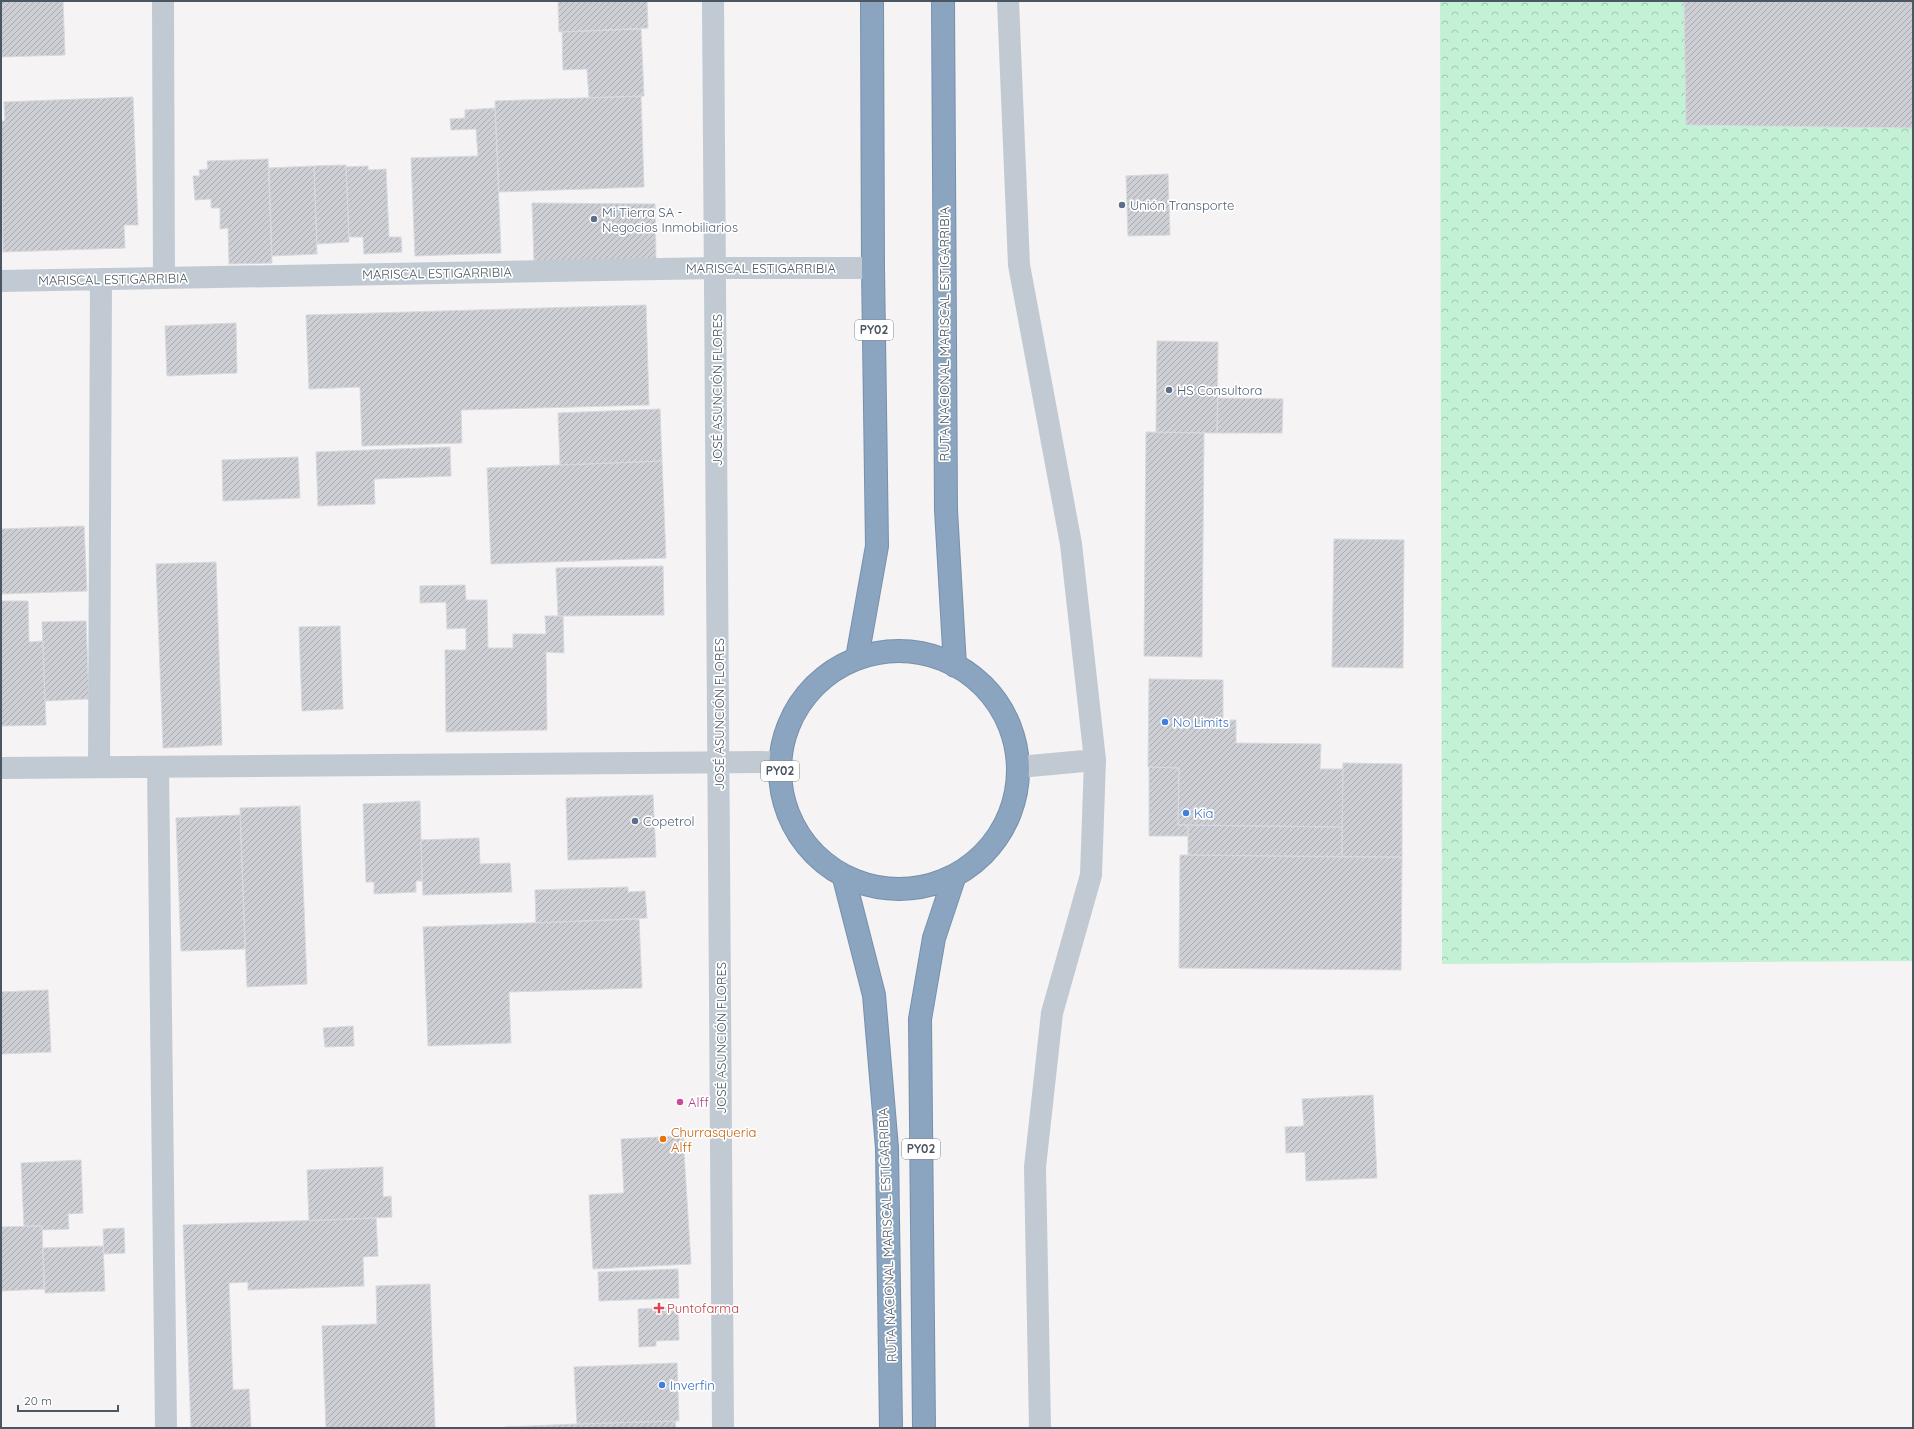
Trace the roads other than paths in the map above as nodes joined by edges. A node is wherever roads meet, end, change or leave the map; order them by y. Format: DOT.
graph roads {
  1 [pos="162,1"];
  2 [pos="713,1"];
  3 [pos="872,1"];
  4 [pos="943,1"];
  5 [pos="1008,1"];
  6 [pos="716,268"];
  7 [pos="873,268"];
  8 [pos="164,278"];
  9 [pos="101,279"];
  10 [pos="1,281"];
  11 [pos="856,658"];
  12 [pos="954,666"];
  13 [pos="1095,760"];
  14 [pos="779,762"];
  15 [pos="720,763"];
  16 [pos="99,767"];
  17 [pos="158,767"];
  18 [pos="1020,767"];
  19 [pos="1,768"];
  20 [pos="955,874"];
  21 [pos="844,878"];
  22 [pos="166,1428"];
  23 [pos="723,1428"];
  24 [pos="891,1428"];
  25 [pos="924,1428"];
  26 [pos="1040,1428"];
  1 -- 8 [label="street"];
  2 -- 6 [label="street, JOSÉ ASUNCIÓN FLORES"];
  3 -- 7 [label="highway, PY02"];
  4 -- 12 [label="highway, RUTA NACIONAL MARISCAL ESTIGARRIBIA"];
  5 -- 13 [label="street"];
  6 -- 7 [label="street, MARISCAL ESTIGARRIBIA"];
  6 -- 8 [label="street, MARISCAL ESTIGARRIBIA"];
  6 -- 15 [label="street, JOSÉ ASUNCIÓN FLORES"];
  7 -- 11 [label="highway, PY02"];
  8 -- 9 [label="street, MARISCAL ESTIGARRIBIA"];
  9 -- 10 [label="street, MARISCAL ESTIGARRIBIA"];
  9 -- 16 [label="street"];
  11 -- 12 [label="highway, PY02"];
  11 -- 14 [label="highway, PY02"];
  12 -- 18 [label="highway, PY02"];
  13 -- 18 [label="street"];
  13 -- 26 [label="street"];
  14 -- 15 [label="street"];
  14 -- 21 [label="highway, PY02"];
  15 -- 17 [label="street"];
  15 -- 23 [label="street, JOSÉ ASUNCIÓN FLORES"];
  16 -- 17 [label="street"];
  16 -- 19 [label="street"];
  17 -- 22 [label="street"];
  18 -- 20 [label="highway, PY02"];
  20 -- 21 [label="highway, PY02"];
  20 -- 25 [label="highway, PY02"];
  21 -- 24 [label="highway, RUTA NACIONAL MARISCAL ESTIGARRIBIA / PY02"];
}
